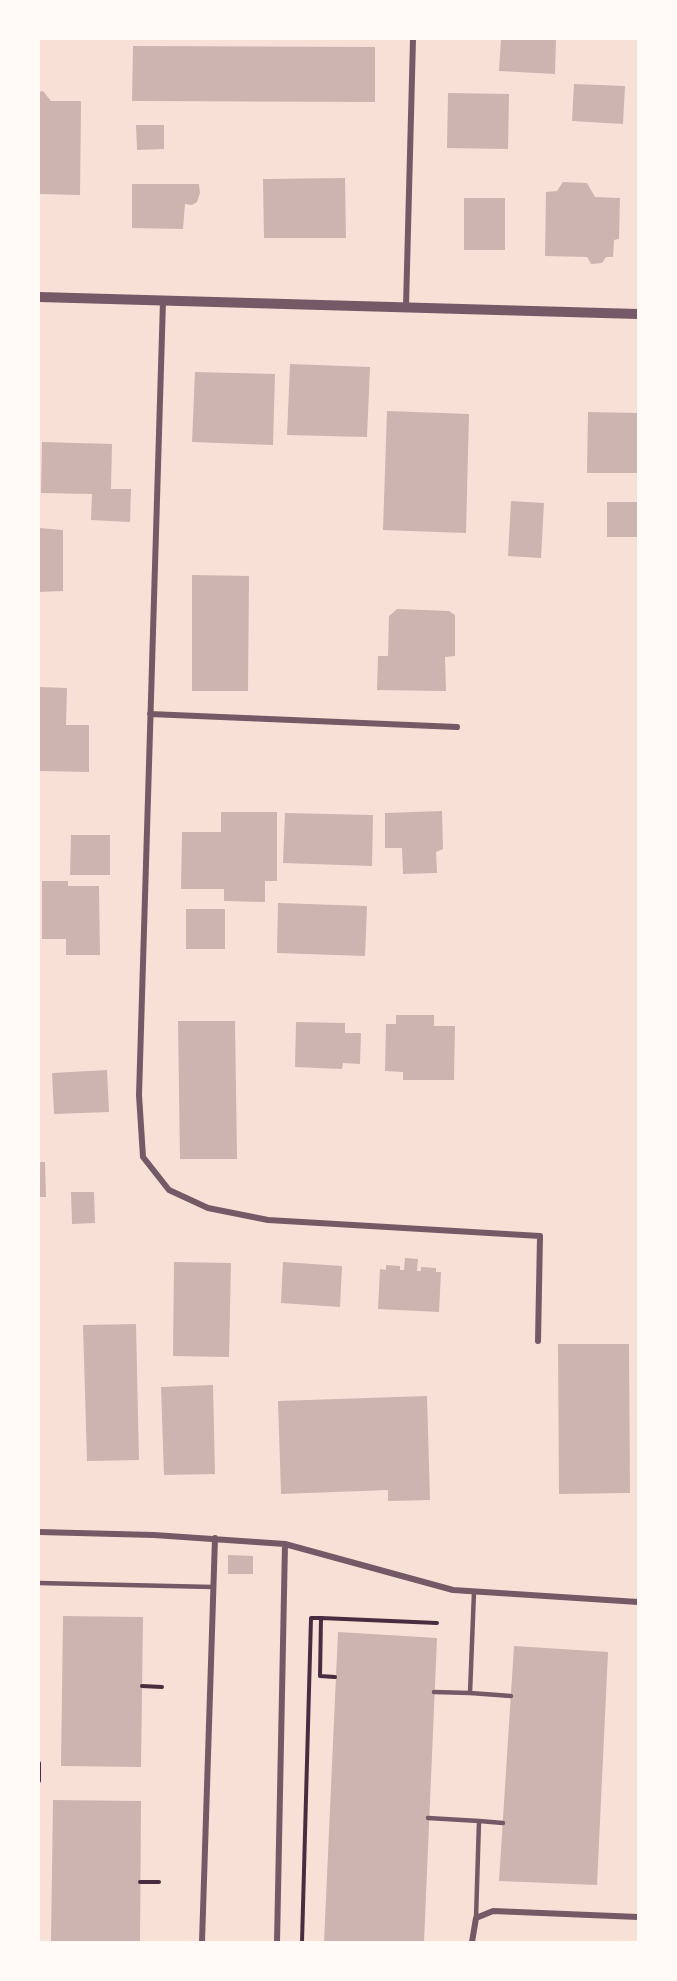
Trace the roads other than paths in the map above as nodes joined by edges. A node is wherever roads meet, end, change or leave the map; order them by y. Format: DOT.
graph roads {
  1 [pos="413,39"];
  2 [pos="39,297"];
  3 [pos="163,301"];
  4 [pos="406,306"];
  5 [pos="638,314"];
  6 [pos="150,714"];
  7 [pos="457,727"];
  8 [pos="538,1341"];
  9 [pos="39,1532"];
  10 [pos="215,1538"];
  11 [pos="285,1544"];
  12 [pos="39,1583"];
  13 [pos="213,1587"];
  14 [pos="474,1592"];
  15 [pos="638,1602"];
  16 [pos="434,1692"];
  17 [pos="470,1693"];
  18 [pos="511,1696"];
  19 [pos="428,1818"];
  20 [pos="479,1821"];
  21 [pos="503,1822"];
  22 [pos="638,1917"];
  23 [pos="476,1918"];
  24 [pos="202,1942"];
  25 [pos="277,1942"];
  26 [pos="471,1942"];
  1 -- 4 [label="street"];
  2 -- 3 [label="street"];
  3 -- 4 [label="street"];
  3 -- 6 [label="street"];
  4 -- 5 [label="street"];
  6 -- 7 [label="street"];
  6 -- 8 [label="street"];
  9 -- 10 [label="street"];
  10 -- 11 [label="street"];
  10 -- 13 [label="street"];
  11 -- 14 [label="street"];
  11 -- 25 [label="street"];
  12 -- 13 [label="lane"];
  13 -- 24 [label="street"];
  14 -- 15 [label="street"];
  14 -- 17 [label="lane"];
  16 -- 17 [label="lane"];
  17 -- 18 [label="lane"];
  19 -- 20 [label="lane"];
  20 -- 21 [label="lane"];
  20 -- 23 [label="lane"];
  22 -- 23 [label="street"];
  23 -- 26 [label="street"];
}
